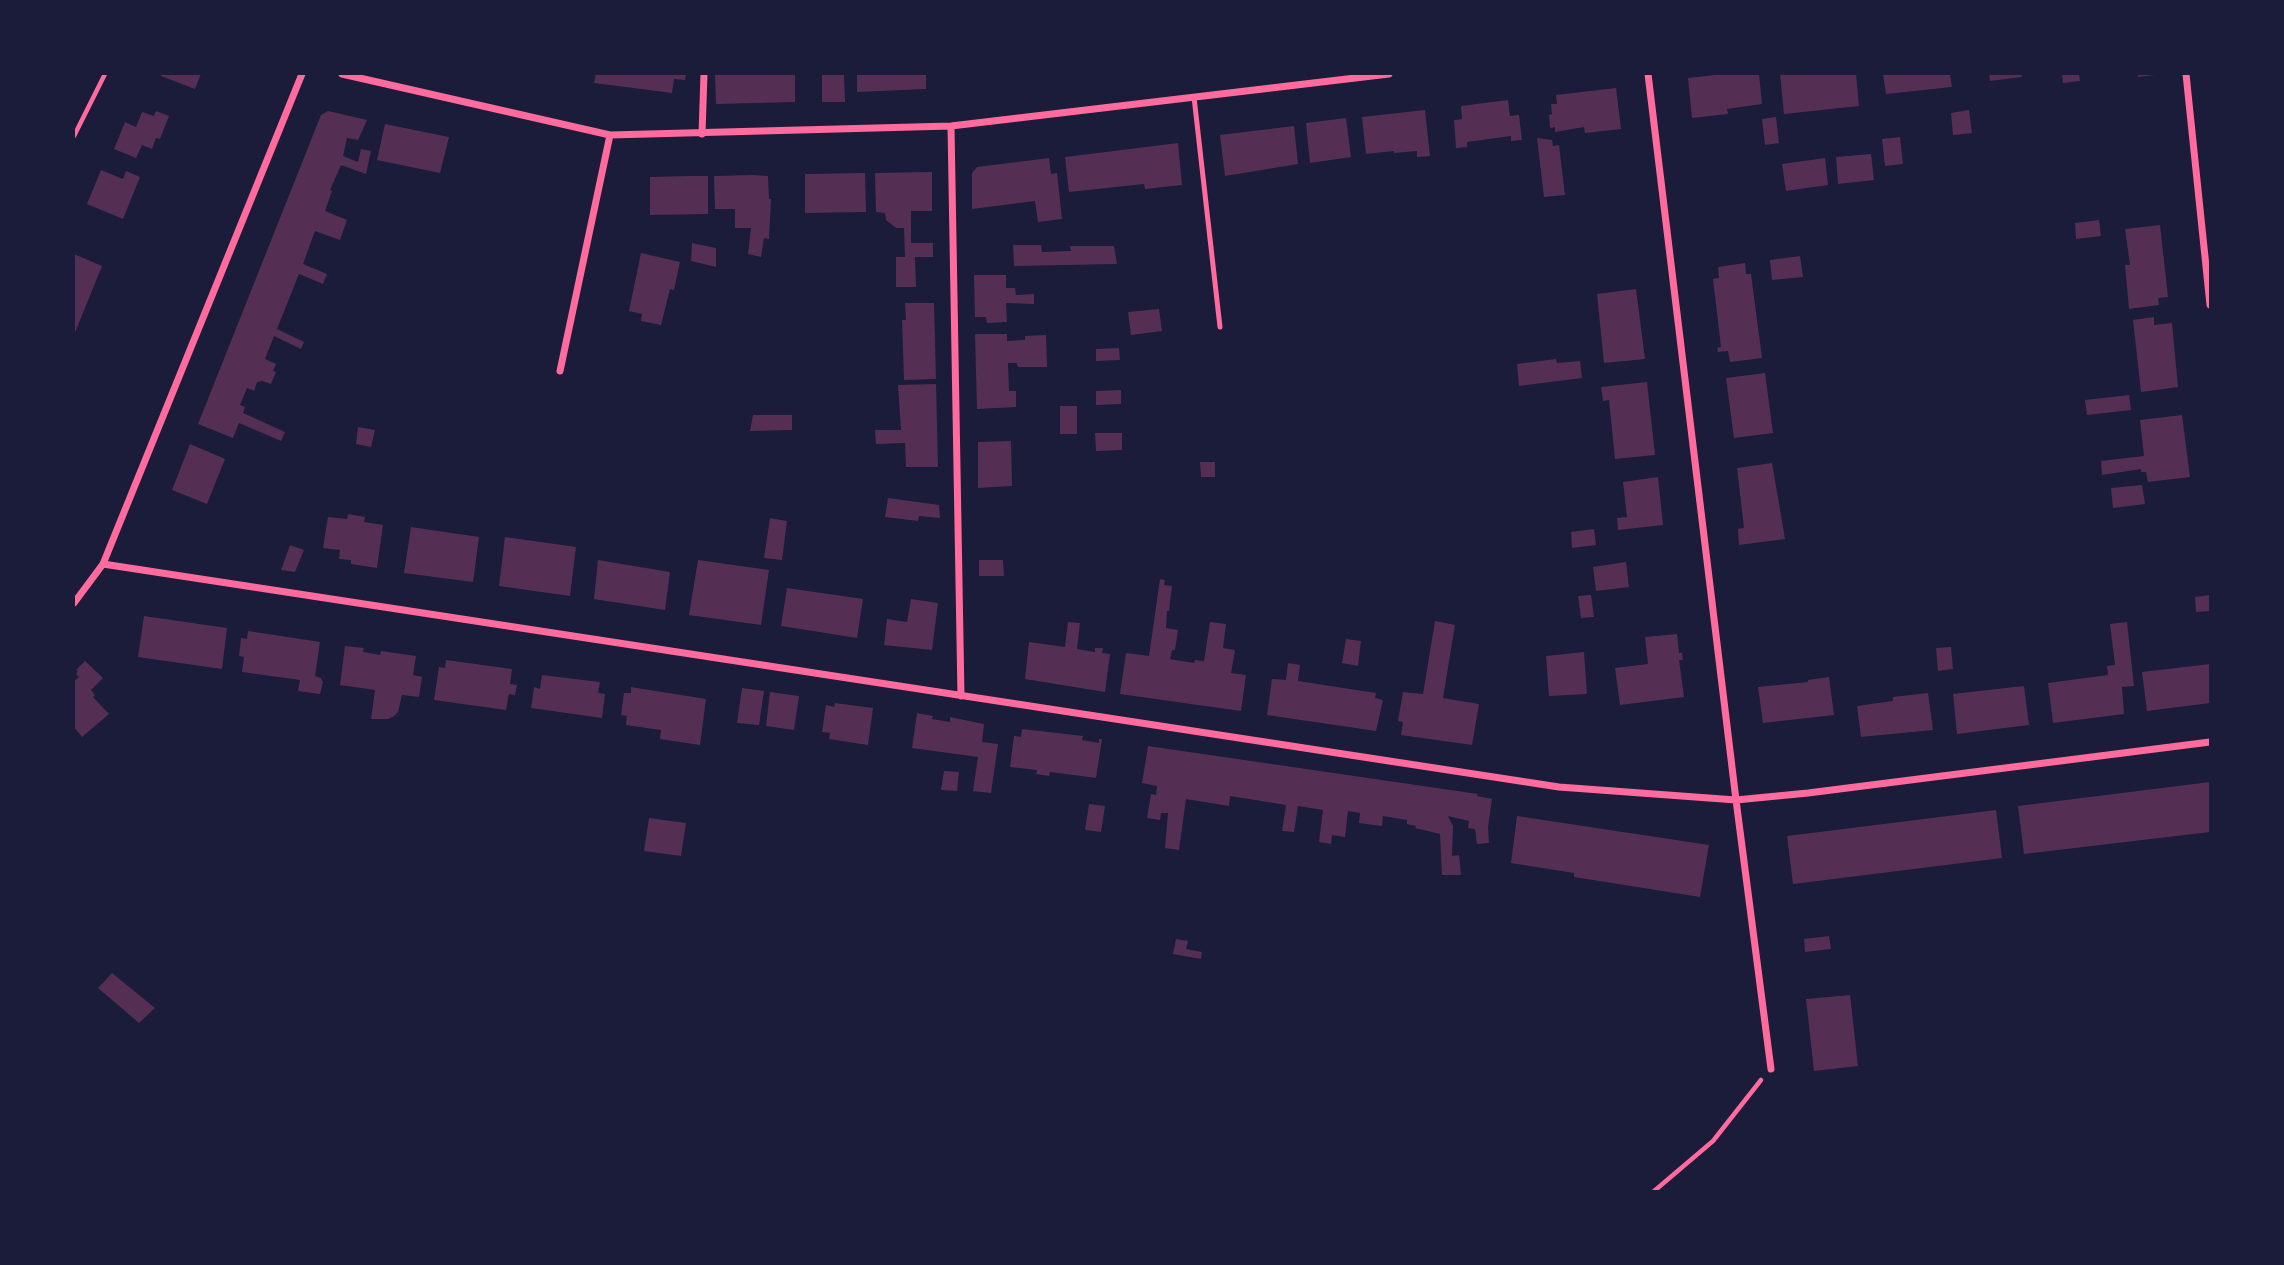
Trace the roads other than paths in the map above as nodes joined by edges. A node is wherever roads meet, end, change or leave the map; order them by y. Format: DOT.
graph roads {
  1 [pos="302,74"];
  2 [pos="341,74"];
  3 [pos="704,74"];
  4 [pos="1389,74"];
  5 [pos="1648,74"];
  6 [pos="2186,74"];
  7 [pos="1194,97"];
  8 [pos="951,127"];
  9 [pos="610,135"];
  10 [pos="702,135"];
  11 [pos="2210,306"];
  12 [pos="1220,327"];
  13 [pos="560,371"];
  14 [pos="103,564"];
  15 [pos="74,603"];
  16 [pos="961,696"];
  17 [pos="2210,742"];
  18 [pos="1736,800"];
  19 [pos="1771,1069"];
  1 -- 14 [label="street"];
  2 -- 9 [label="street"];
  3 -- 10 [label="street"];
  4 -- 7 [label="street"];
  5 -- 18 [label="street"];
  6 -- 11 [label="street"];
  7 -- 8 [label="street"];
  7 -- 12 [label="lane"];
  8 -- 10 [label="street"];
  8 -- 16 [label="street"];
  9 -- 10 [label="street"];
  9 -- 13 [label="street"];
  14 -- 15 [label="street"];
  14 -- 16 [label="street"];
  16 -- 18 [label="street"];
  17 -- 18 [label="street"];
  18 -- 19 [label="street"];
}
